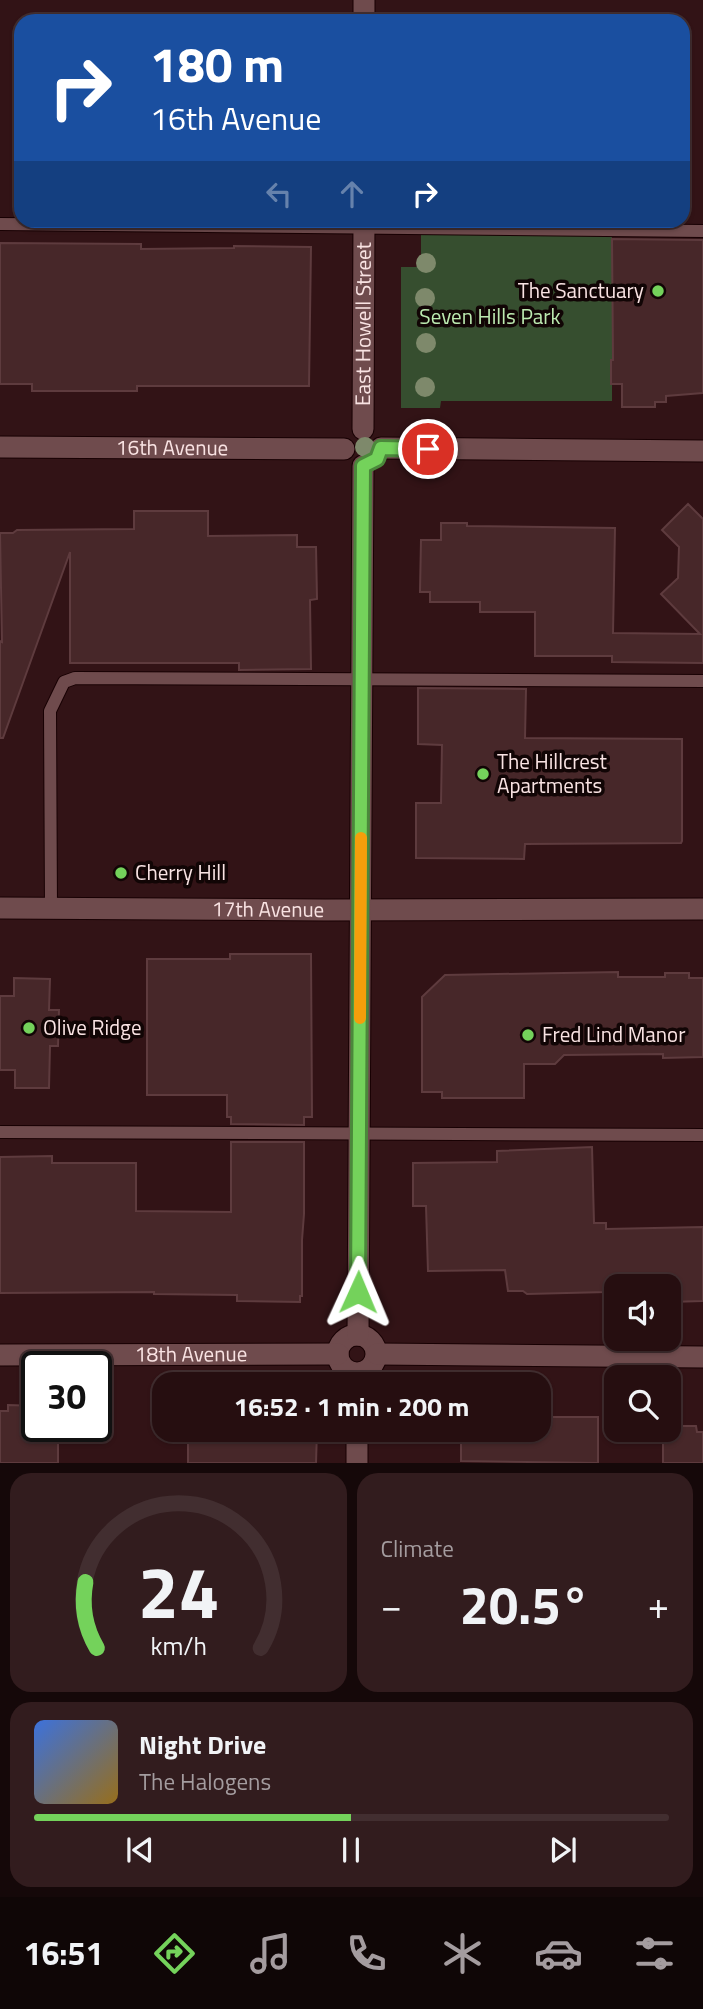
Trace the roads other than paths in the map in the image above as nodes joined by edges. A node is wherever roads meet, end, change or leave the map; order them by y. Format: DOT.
graph roads {
  1 [pos="364,228"];
  2 [pos="558,228"];
  3 [pos="703,231"];
  4 [pos="363,429"];
  5 [pos="0,447"];
  6 [pos="381,448"];
  7 [pos="344,449"];
  8 [pos="703,451"];
  9 [pos="363,466"];
  10 [pos="362,680"];
  11 [pos="703,681"];
  12 [pos="0,908"];
  13 [pos="51,909"];
  14 [pos="703,909"];
  15 [pos="361,910"];
  16 [pos="0,1132"];
  17 [pos="360,1135"];
  18 [pos="703,1135"];
  19 [pos="358,1335"];
  20 [pos="338,1354"];
  21 [pos="377,1354"];
  22 [pos="0,1355"];
  23 [pos="703,1357"];
  24 [pos="349,1372"];
  25 [pos="366,1372"];
  26 [pos="357,1442"];
  27 [pos="357,1463"];
  1 -- 4 [label="street, East Howell Street"];
  2 -- 3 [label="lane"];
  4 -- 6 [label="street"];
  4 -- 7 [label="street"];
  5 -- 7 [label="street, 16th Avenue"];
  6 -- 8 [label="street"];
  6 -- 9 [label="street"];
  7 -- 9 [label="street"];
  9 -- 10 [label="street"];
  10 -- 11 [label="lane"];
  10 -- 13 [label="lane"];
  10 -- 15 [label="street"];
  12 -- 13 [label="street, 17th Avenue"];
  13 -- 15 [label="street, 17th Avenue"];
  14 -- 15 [label="street, 17th Avenue"];
  15 -- 17 [label="street"];
  16 -- 17 [label="lane"];
  17 -- 18 [label="lane"];
  17 -- 19 [label="street"];
  19 -- 20 [label="street"];
  19 -- 21 [label="street"];
  20 -- 22 [label="street, 18th Avenue"];
  20 -- 24 [label="street"];
  21 -- 23 [label="street"];
  21 -- 25 [label="street"];
  26 -- 27 [label="street"];
}
